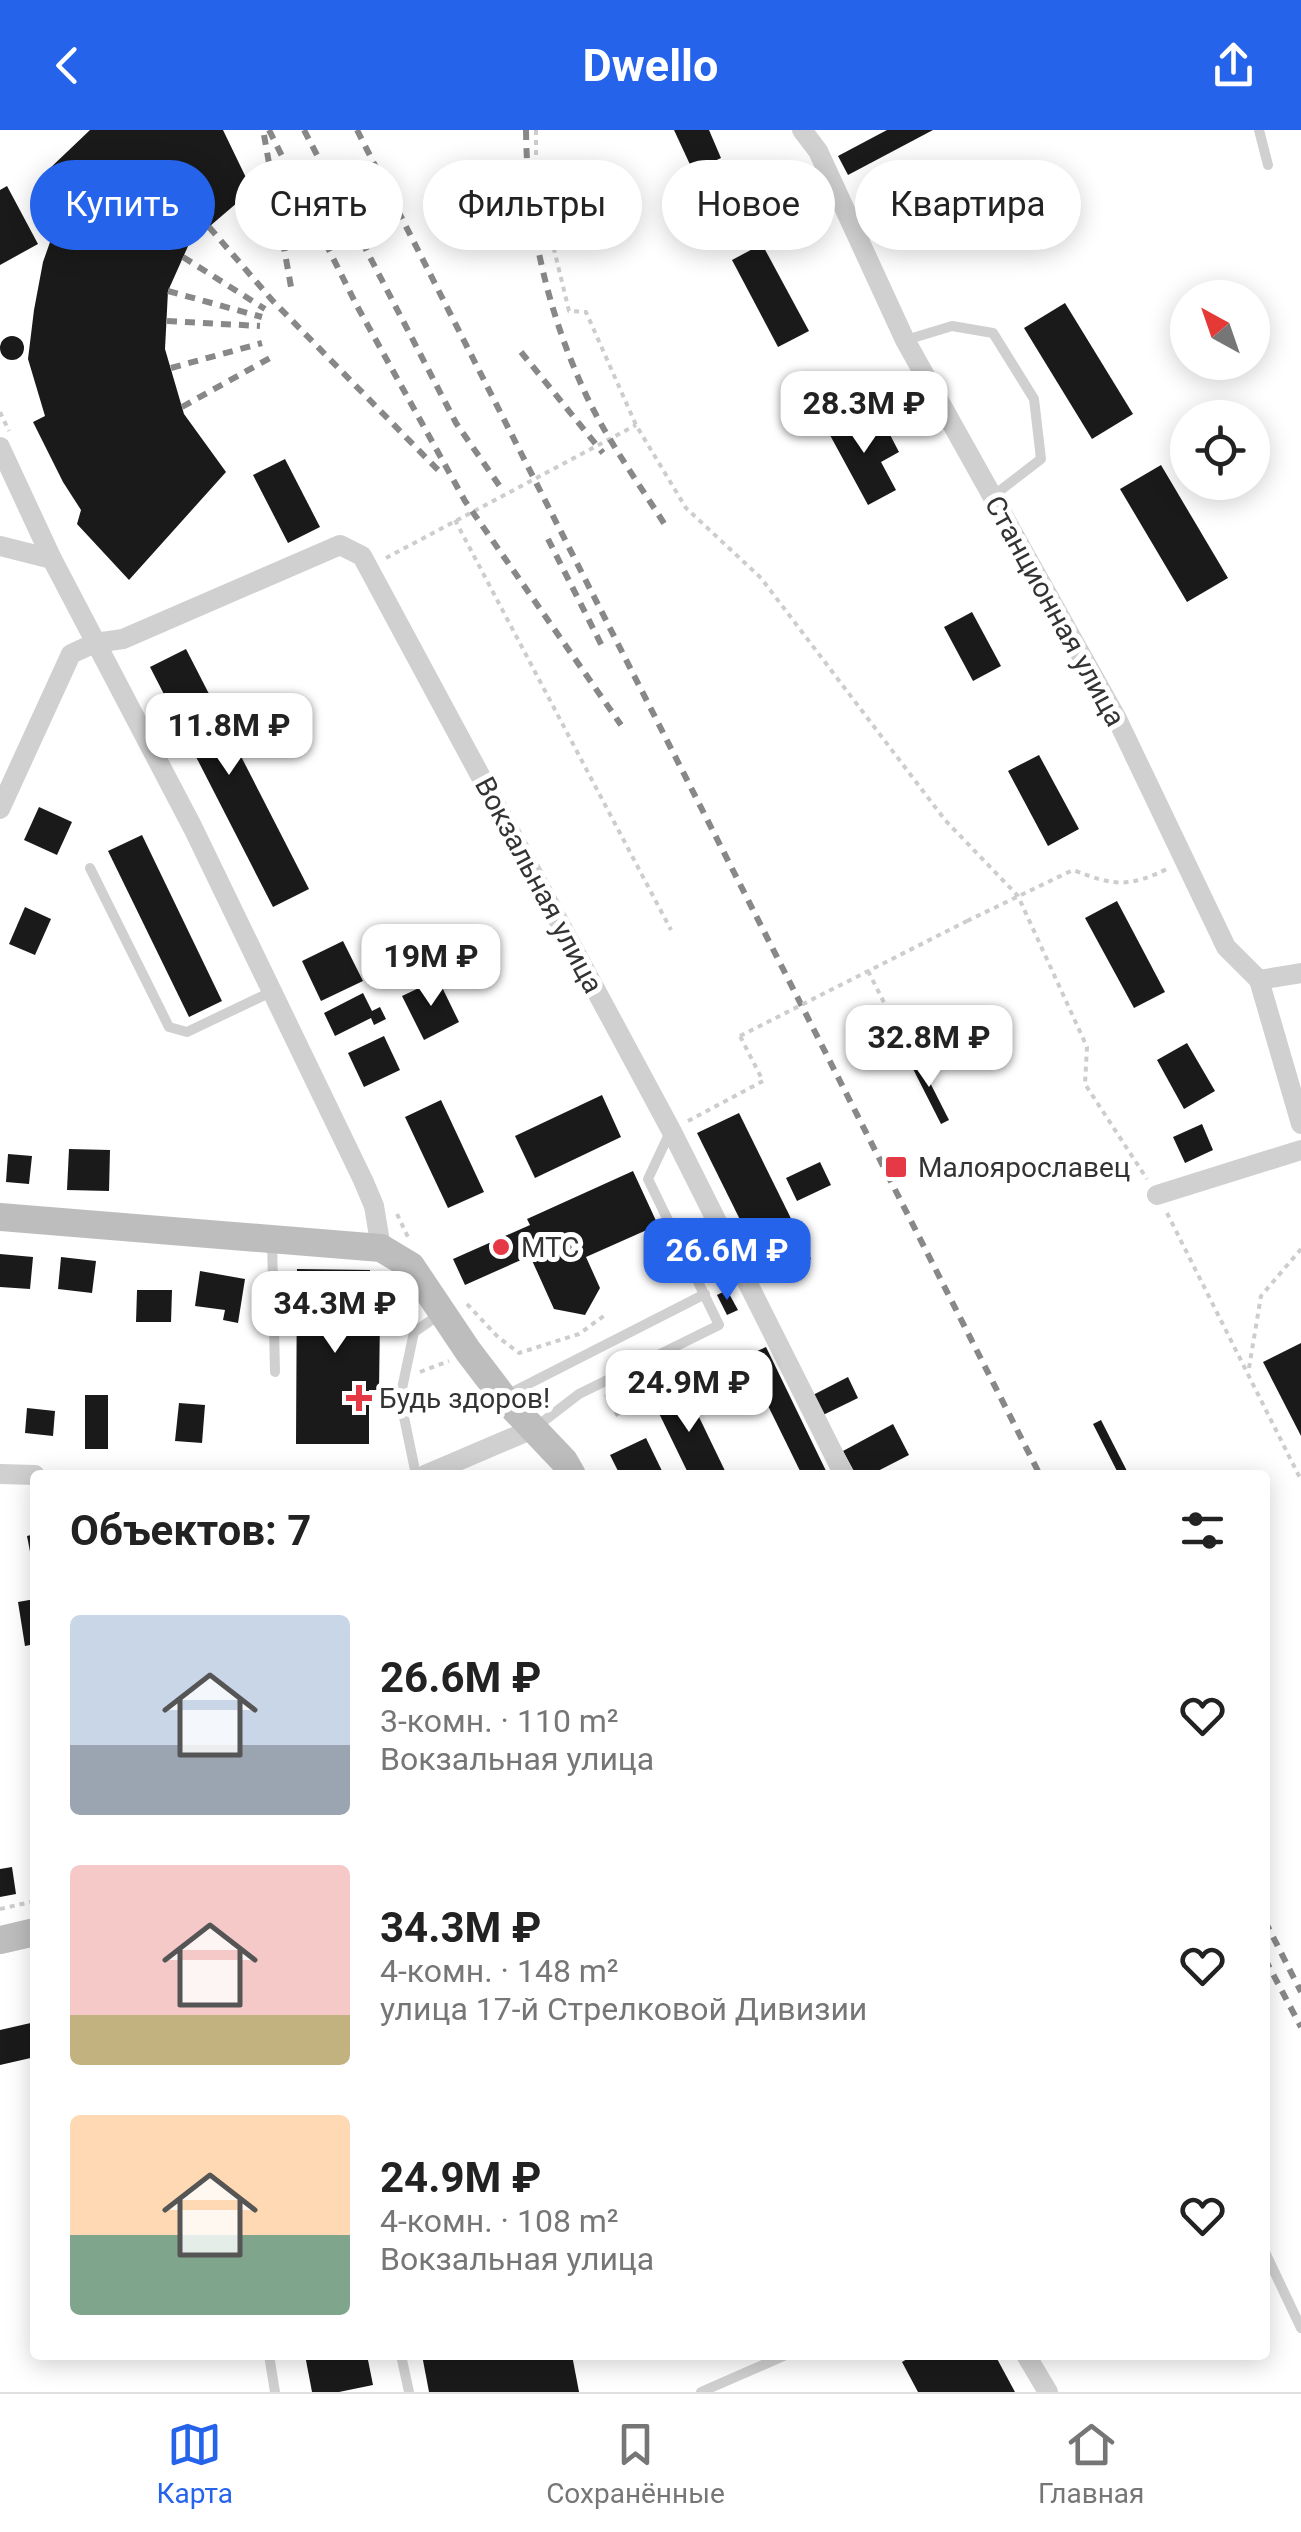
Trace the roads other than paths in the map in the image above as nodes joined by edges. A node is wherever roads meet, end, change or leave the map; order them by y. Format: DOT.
graph roads {
  1 [pos="802,130"];
  2 [pos="1259,130"];
  3 [pos="1268,165"];
  4 [pos="905,340"];
  5 [pos="0,447"];
  6 [pos="992,497"];
  7 [pos="0,546"];
  8 [pos="52,559"];
  9 [pos="95,643"];
  10 [pos="4,785"];
  11 [pos="0,809"];
  12 [pos="90,868"];
  13 [pos="1301,972"];
  14 [pos="1259,980"];
  15 [pos="272,992"];
  16 [pos="1301,1124"];
  17 [pos="671,1130"];
  18 [pos="1301,1150"];
  19 [pos="1157,1195"];
  20 [pos="0,1218"];
  21 [pos="272,1239"];
  22 [pos="381,1248"];
  23 [pos="705,1294"];
  24 [pos="440,1314"];
  25 [pos="275,1372"];
  26 [pos="503,1397"];
  27 [pos="535,1428"];
  28 [pos="415,1470"];
  29 [pos="438,1470"];
  30 [pos="569,1470"];
  31 [pos="841,1470"];
  32 [pos="0,1474"];
  33 [pos="30,1475"];
  34 [pos="30,1933"];
  35 [pos="0,1940"];
  36 [pos="1270,2263"];
  37 [pos="1301,2328"];
  38 [pos="269,2360"];
  39 [pos="402,2360"];
  40 [pos="774,2360"];
  41 [pos="1029,2360"];
  42 [pos="276,2392"];
  43 [pos="408,2392"];
  44 [pos="700,2392"];
  45 [pos="1048,2392"];
  1 -- 4 [label="street, Станционная улица"];
  2 -- 3 [label="lane"];
  4 -- 6 [label="street, Станционная улица"];
  4 -- 6 [label="lane"];
  5 -- 8 [label="street"];
  6 -- 14 [label="street, Станционная улица"];
  7 -- 8 [label="street"];
  8 -- 9 [label="street"];
  9 -- 10 [label="street"];
  9 -- 15 [label="street"];
  9 -- 17 [label="street, Вокзальная улица"];
  10 -- 11 [label="street"];
  12 -- 15 [label="lane"];
  13 -- 14 [label="street"];
  14 -- 16 [label="street"];
  15 -- 22 [label="street"];
  17 -- 23 [label="lane"];
  17 -- 31 [label="street, Вокзальная улица"];
  18 -- 19 [label="street"];
  20 -- 21 [label="main road"];
  21 -- 22 [label="main road"];
  21 -- 25 [label="lane"];
  22 -- 24 [label="main road"];
  23 -- 26 [label="lane"];
  23 -- 27 [label="lane"];
  24 -- 26 [label="main road"];
  24 -- 28 [label="lane"];
  26 -- 27 [label="main road"];
  27 -- 29 [label="street"];
  27 -- 30 [label="main road"];
  32 -- 33 [label="street"];
  34 -- 35 [label="main road"];
  36 -- 37 [label="lane"];
  38 -- 42 [label="lane"];
  39 -- 43 [label="lane"];
  40 -- 44 [label="lane"];
  41 -- 45 [label="street"];
}
